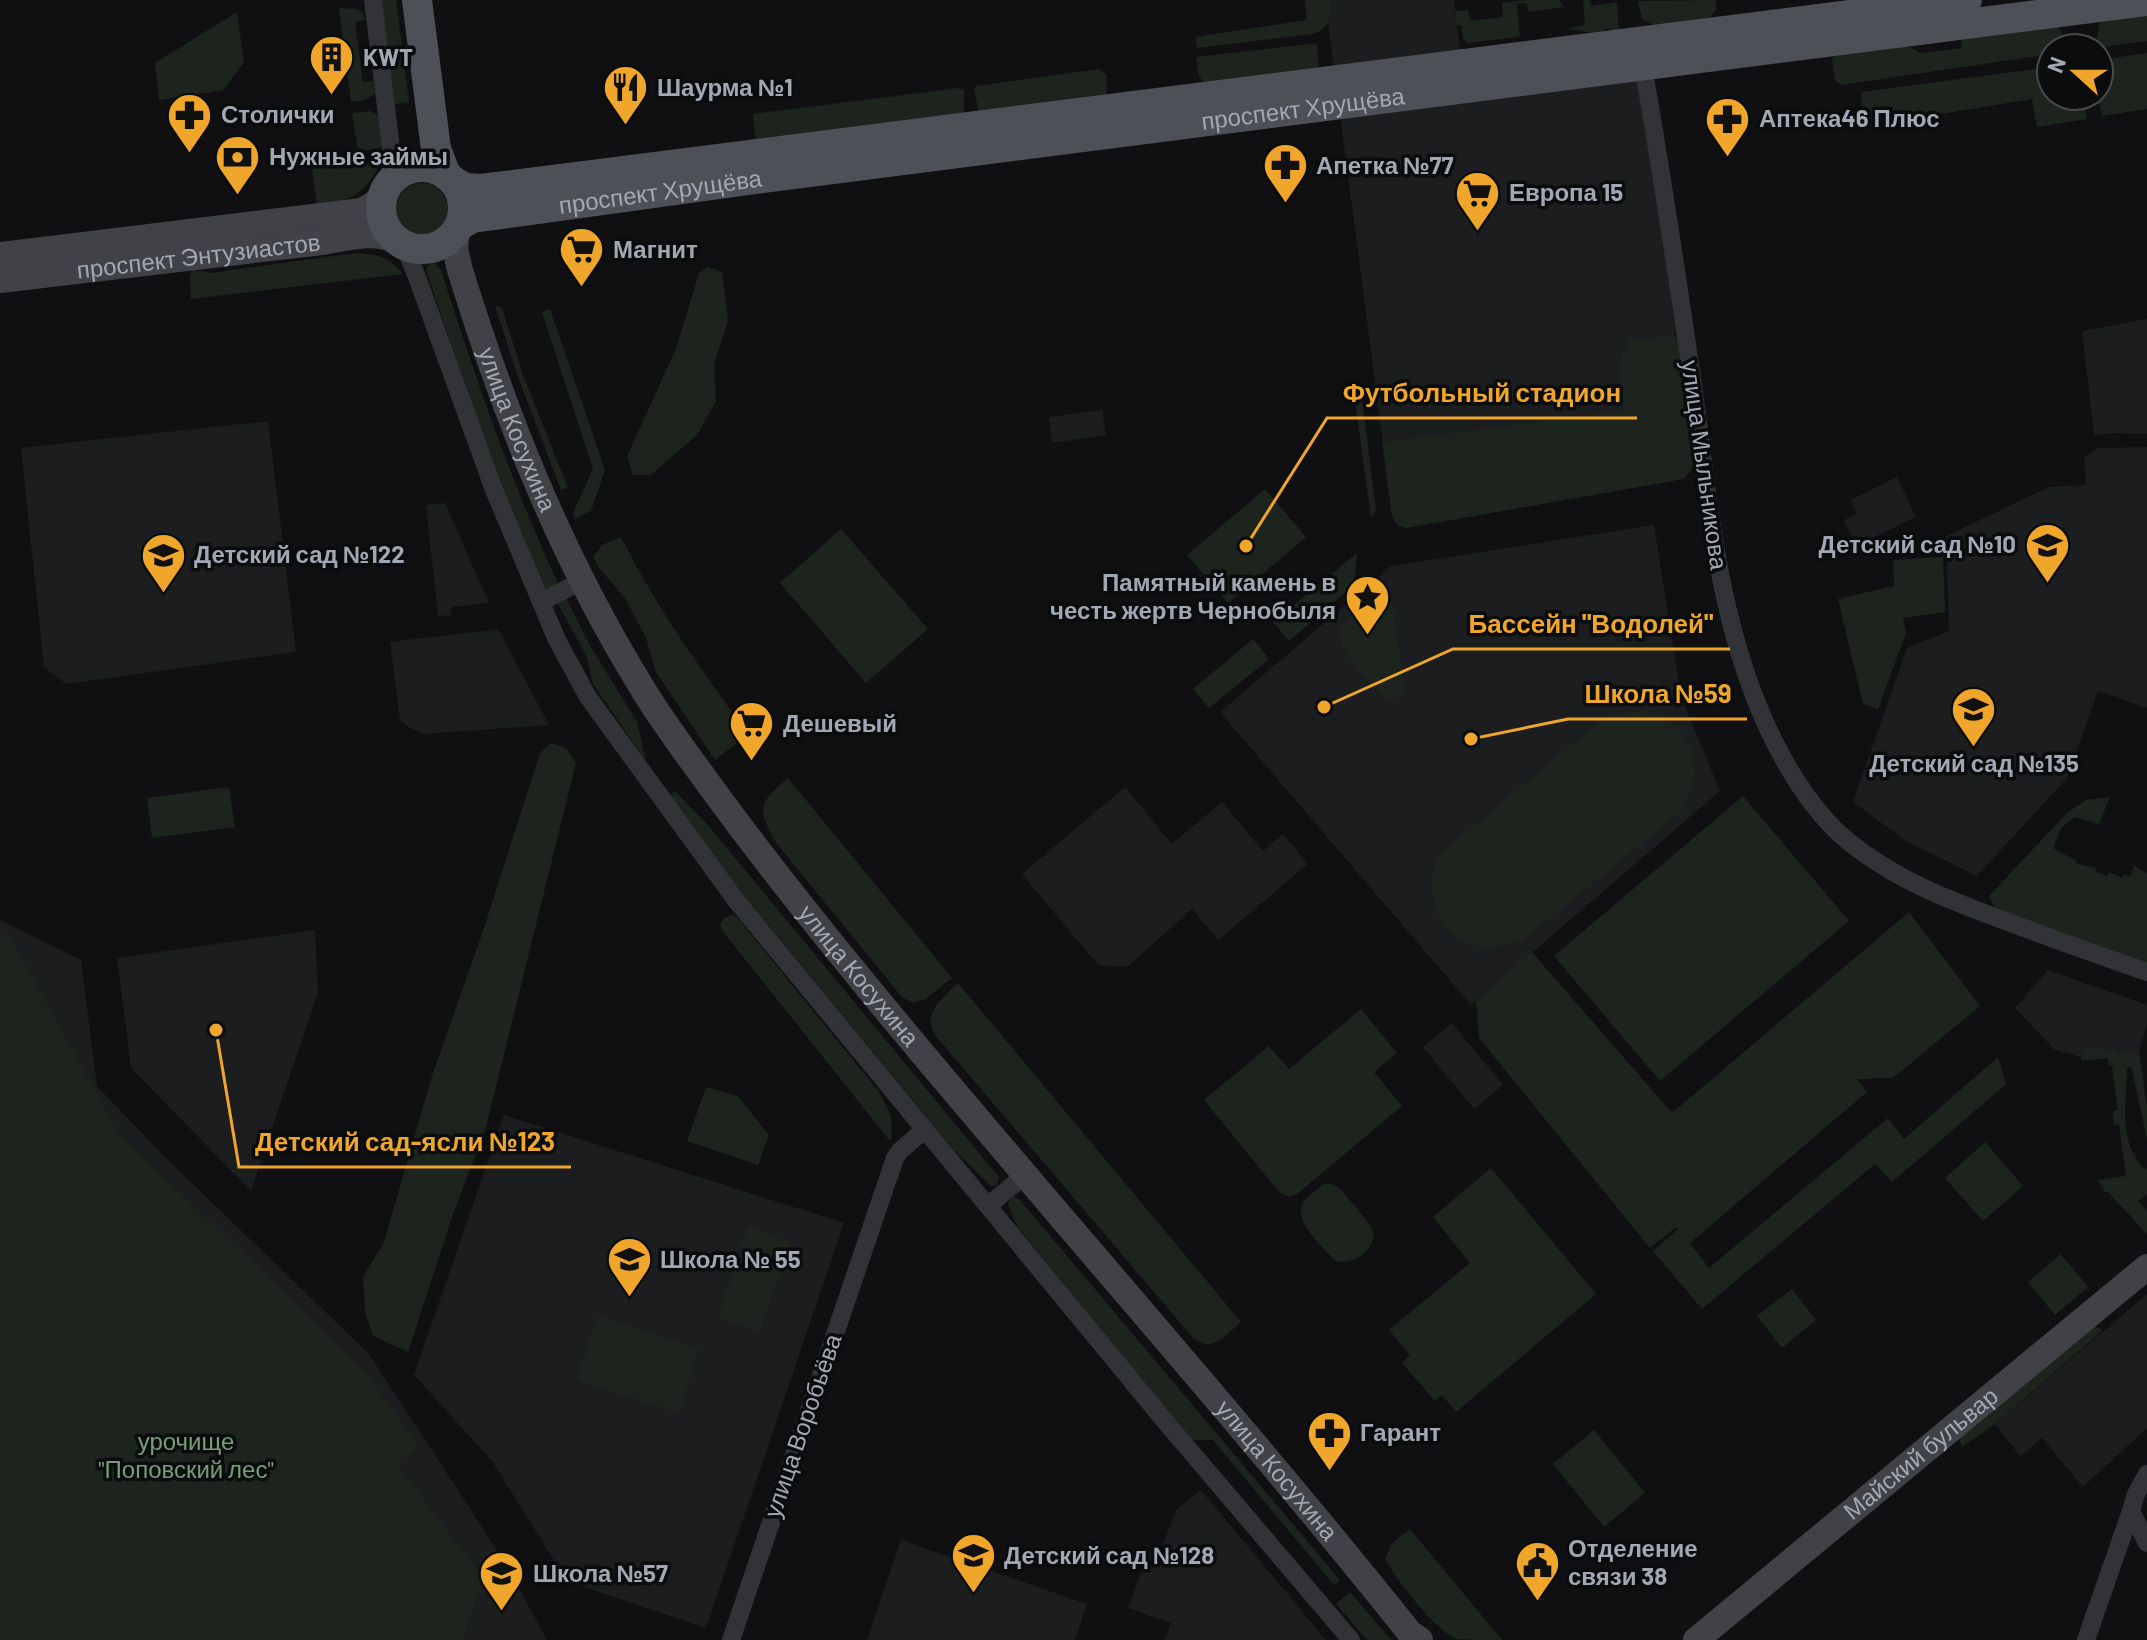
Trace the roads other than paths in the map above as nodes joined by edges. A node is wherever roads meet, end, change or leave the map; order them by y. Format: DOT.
graph roads {
  1 [pos="373,0"];
  2 [pos="417,0"];
  3 [pos="1967,0"];
  4 [pos="2147,1"];
  5 [pos="1640,54"];
  6 [pos="426,166"];
  7 [pos="385,190"];
  8 [pos="458,227"];
  9 [pos="395,240"];
  10 [pos="0,255"];
  11 [pos="0,280"];
  12 [pos="582,581"];
  13 [pos="541,602"];
  14 [pos="2147,972"];
  15 [pos="925,1129"];
  16 [pos="1025,1175"];
  17 [pos="988,1206"];
  18 [pos="2147,1267"];
  19 [pos="2147,1474"];
  20 [pos="2131,1511"];
  21 [pos="2147,1543"];
  22 [pos="1414,1638"];
  23 [pos="731,1640"];
  24 [pos="1351,1640"];
  25 [pos="1696,1640"];
  26 [pos="2086,1640"];
  1 -- 6 [label="street"];
  2 -- 6 [label="main road"];
  3 -- 5 [label="main road, проспект Хрущёва"];
  4 -- 5 [label="main road, проспект Хрущёва"];
  5 -- 6 [label="main road, проспект Хрущёва"];
  5 -- 8 [label="main road, проспект Хрущёва"];
  5 -- 14 [label="street, улица Мыльникова"];
  6 -- 7 [label="main road"];
  6 -- 8 [label="main road"];
  7 -- 9 [label="main road"];
  7 -- 10 [label="main road, проспект Энтузиастов"];
  8 -- 9 [label="main road"];
  8 -- 12 [label="main road, улица Косухина"];
  9 -- 11 [label="main road, проспект Энтузиастов"];
  9 -- 13 [label="street, улица Косухина"];
  12 -- 13 [label="street"];
  12 -- 16 [label="main road, улица Косухина"];
  13 -- 15 [label="street, улица Косухина"];
  15 -- 17 [label="street, улица Косухина"];
  15 -- 23 [label="street, улица Воробьёва"];
  16 -- 17 [label="street"];
  16 -- 22 [label="main road, улица Косухина"];
  17 -- 24 [label="street, улица Косухина"];
  18 -- 25 [label="main road, Майский бульвар"];
  19 -- 20 [label="street"];
  20 -- 21 [label="street"];
  20 -- 26 [label="street"];
}
